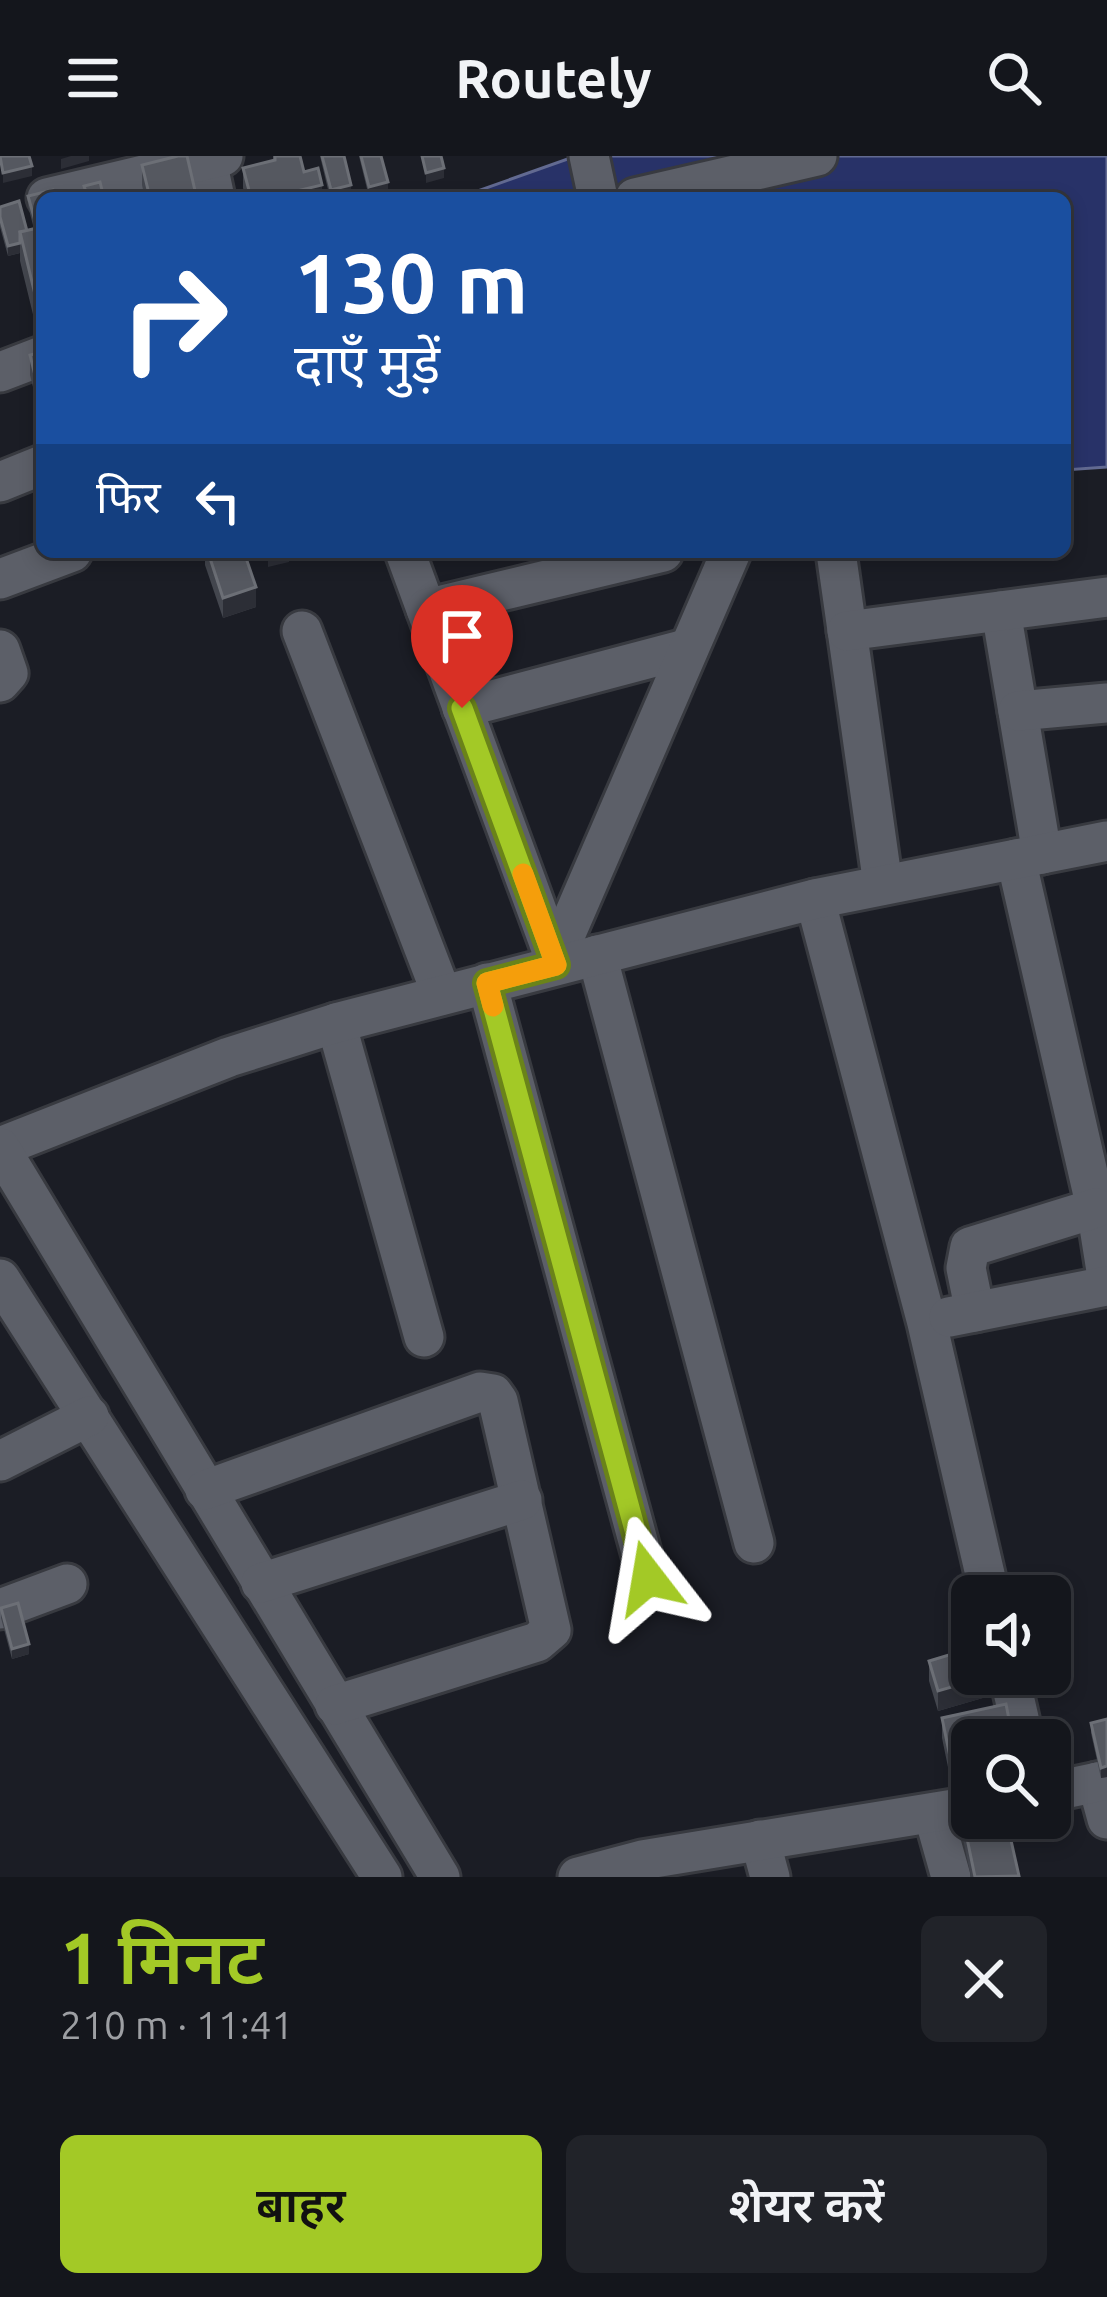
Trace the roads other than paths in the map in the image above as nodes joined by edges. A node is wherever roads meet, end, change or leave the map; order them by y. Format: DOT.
graph roads {
  1 [pos="590,156"];
  2 [pos="213,167"];
  3 [pos="721,167"];
  4 [pos="800,172"];
  5 [pos="79,192"];
  6 [pos="597,192"];
  7 [pos="652,192"];
  8 [pos="36,358"];
  9 [pos="0,372"];
  10 [pos="36,467"];
  11 [pos="0,482"];
  12 [pos="56,558"];
  13 [pos="407,558"];
  14 [pos="637,558"];
  15 [pos="728,558"];
  16 [pos="837,558"];
  17 [pos="0,579"];
  18 [pos="1107,597"];
  19 [pos="426,609"];
  20 [pos="1001,611"];
  21 [pos="302,631"];
  22 [pos="847,631"];
  23 [pos="689,648"];
  24 [pos="0,650"];
  25 [pos="0,682"];
  26 [pos="1107,703"];
  27 [pos="462,708"];
  28 [pos="1018,712"];
  29 [pos="1107,841"];
  30 [pos="1029,856"];
  31 [pos="883,885"];
  32 [pos="814,899"];
  33 [pos="597,955"];
  34 [pos="554,957"];
  35 [pos="487,983"];
  36 [pos="442,995"];
  37 [pos="336,1023"];
  38 [pos="0,1147"];
  39 [pos="1096,1208"];
  40 [pos="0,1279"];
  41 [pos="1107,1281"];
  42 [pos="975,1312"];
  43 [pos="927,1322"];
  44 [pos="424,1337"];
  45 [pos="89,1416"];
  46 [pos="0,1461"];
  47 [pos="205,1490"];
  48 [pos="522,1500"];
  49 [pos="754,1543"];
  50 [pos="986,1575"];
  51 [pos="648,1578"];
  52 [pos="261,1583"];
  53 [pos="67,1584"];
  54 [pos="0,1609"];
  55 [pos="335,1705"];
  56 [pos="1071,1793"];
  57 [pos="1104,1794"];
  58 [pos="951,1810"];
  59 [pos="952,1839"];
  60 [pos="765,1858"];
  61 [pos="382,1877"];
  62 [pos="438,1877"];
  63 [pos="578,1877"];
  64 [pos="951,1877"];
  1 -- 6 [label="street"];
  2 -- 5 [label="street"];
  3 -- 4 [label="street"];
  3 -- 7 [label="street"];
  8 -- 9 [label="street"];
  10 -- 11 [label="street"];
  12 -- 17 [label="street"];
  13 -- 19 [label="street"];
  14 -- 19 [label="street"];
  15 -- 23 [label="street"];
  16 -- 22 [label="street"];
  18 -- 20 [label="street"];
  19 -- 27 [label="street"];
  20 -- 22 [label="street"];
  20 -- 28 [label="street"];
  21 -- 36 [label="street"];
  22 -- 31 [label="street"];
  23 -- 27 [label="street"];
  23 -- 34 [label="street"];
  24 -- 25 [label="street"];
  26 -- 28 [label="street"];
  27 -- 34 [label="street"];
  28 -- 30 [label="street"];
  29 -- 30 [label="street"];
  30 -- 31 [label="street"];
  30 -- 39 [label="street"];
  31 -- 32 [label="street"];
  32 -- 33 [label="street"];
  32 -- 43 [label="street"];
  33 -- 34 [label="street"];
  33 -- 49 [label="street"];
  34 -- 35 [label="street"];
  35 -- 36 [label="street"];
  35 -- 51 [label="street"];
  36 -- 37 [label="street"];
  37 -- 38 [label="street"];
  37 -- 44 [label="street"];
  38 -- 47 [label="street"];
  39 -- 41 [label="street"];
  39 -- 42 [label="street"];
  40 -- 45 [label="street"];
  41 -- 42 [label="street"];
  42 -- 43 [label="street"];
  43 -- 50 [label="street"];
  45 -- 46 [label="street"];
  45 -- 61 [label="street"];
  47 -- 48 [label="street"];
  47 -- 52 [label="street"];
  48 -- 52 [label="street"];
  48 -- 55 [label="street"];
  52 -- 55 [label="street"];
  53 -- 54 [label="street"];
  55 -- 62 [label="street"];
  56 -- 57 [label="street"];
  58 -- 60 [label="street"];
  59 -- 64 [label="street"];
  60 -- 63 [label="street"];
}
